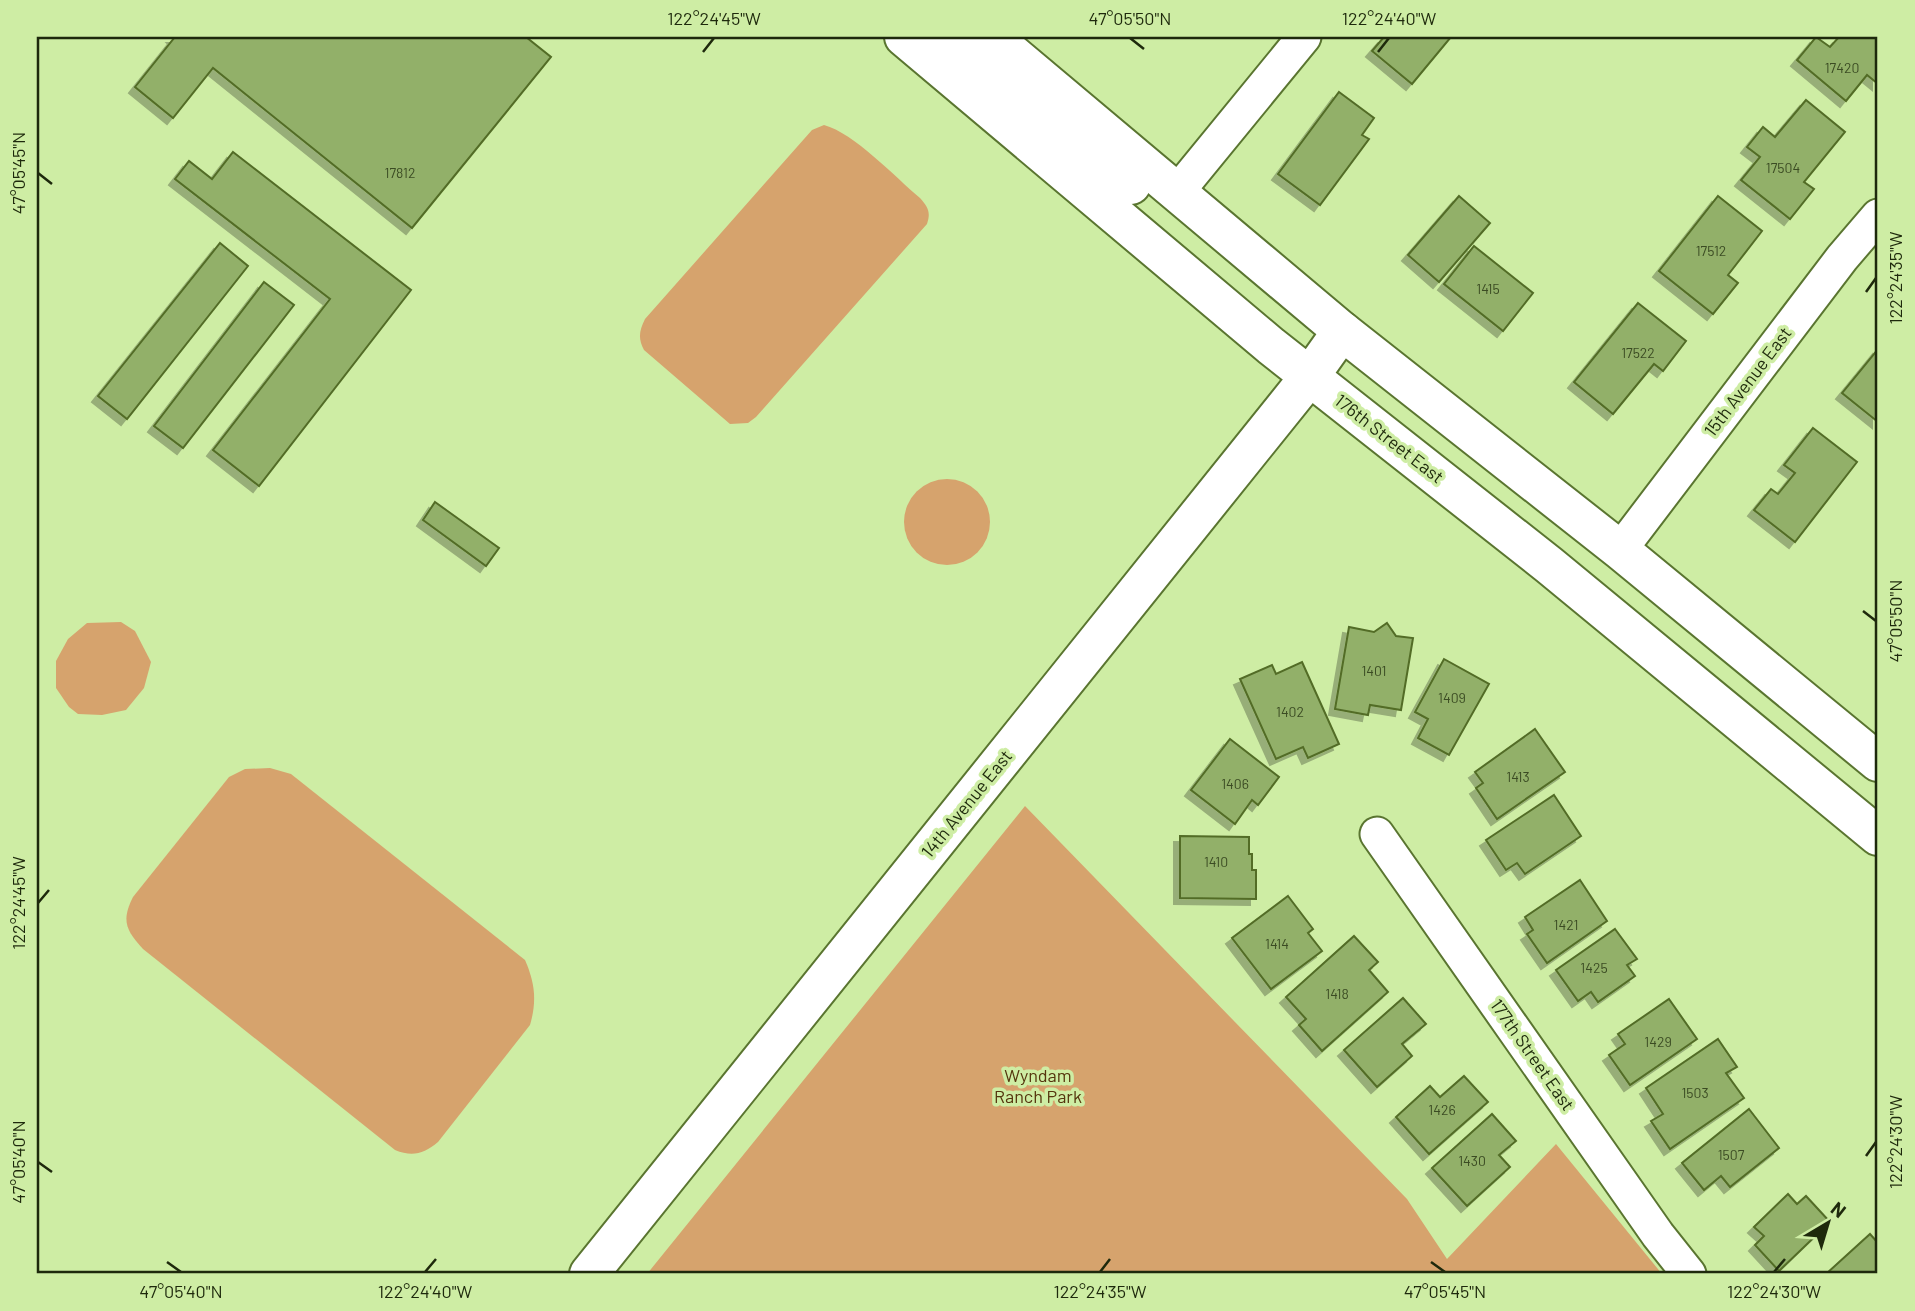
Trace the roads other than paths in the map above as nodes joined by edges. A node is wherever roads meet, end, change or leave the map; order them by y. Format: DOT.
graph roads {
  1 [pos="904,37"];
  2 [pos="942,37"];
  3 [pos="992,37"];
  4 [pos="1304,37"];
  5 [pos="1178,191"];
  6 [pos="1878,216"];
  7 [pos="1342,331"];
  8 [pos="1310,376"];
  9 [pos="1620,550"];
  10 [pos="1878,762"];
  11 [pos="1377,834"];
  12 [pos="1878,836"];
  13 [pos="589,1274"];
  14 [pos="1689,1274"];
  1 -- 8 [label="main road, 176th Street East"];
  2 -- 5 [label="main road"];
  3 -- 5 [label="main road"];
  4 -- 5 [label="street"];
  5 -- 7 [label="main road"];
  6 -- 9 [label="street, 15th Avenue East"];
  7 -- 8 [label="main road, 14th Avenue East"];
  7 -- 9 [label="main road"];
  8 -- 12 [label="main road, 176th Street East"];
  8 -- 13 [label="main road, 14th Avenue East"];
  9 -- 10 [label="main road"];
  11 -- 14 [label="street, 177th Street East"];
}
